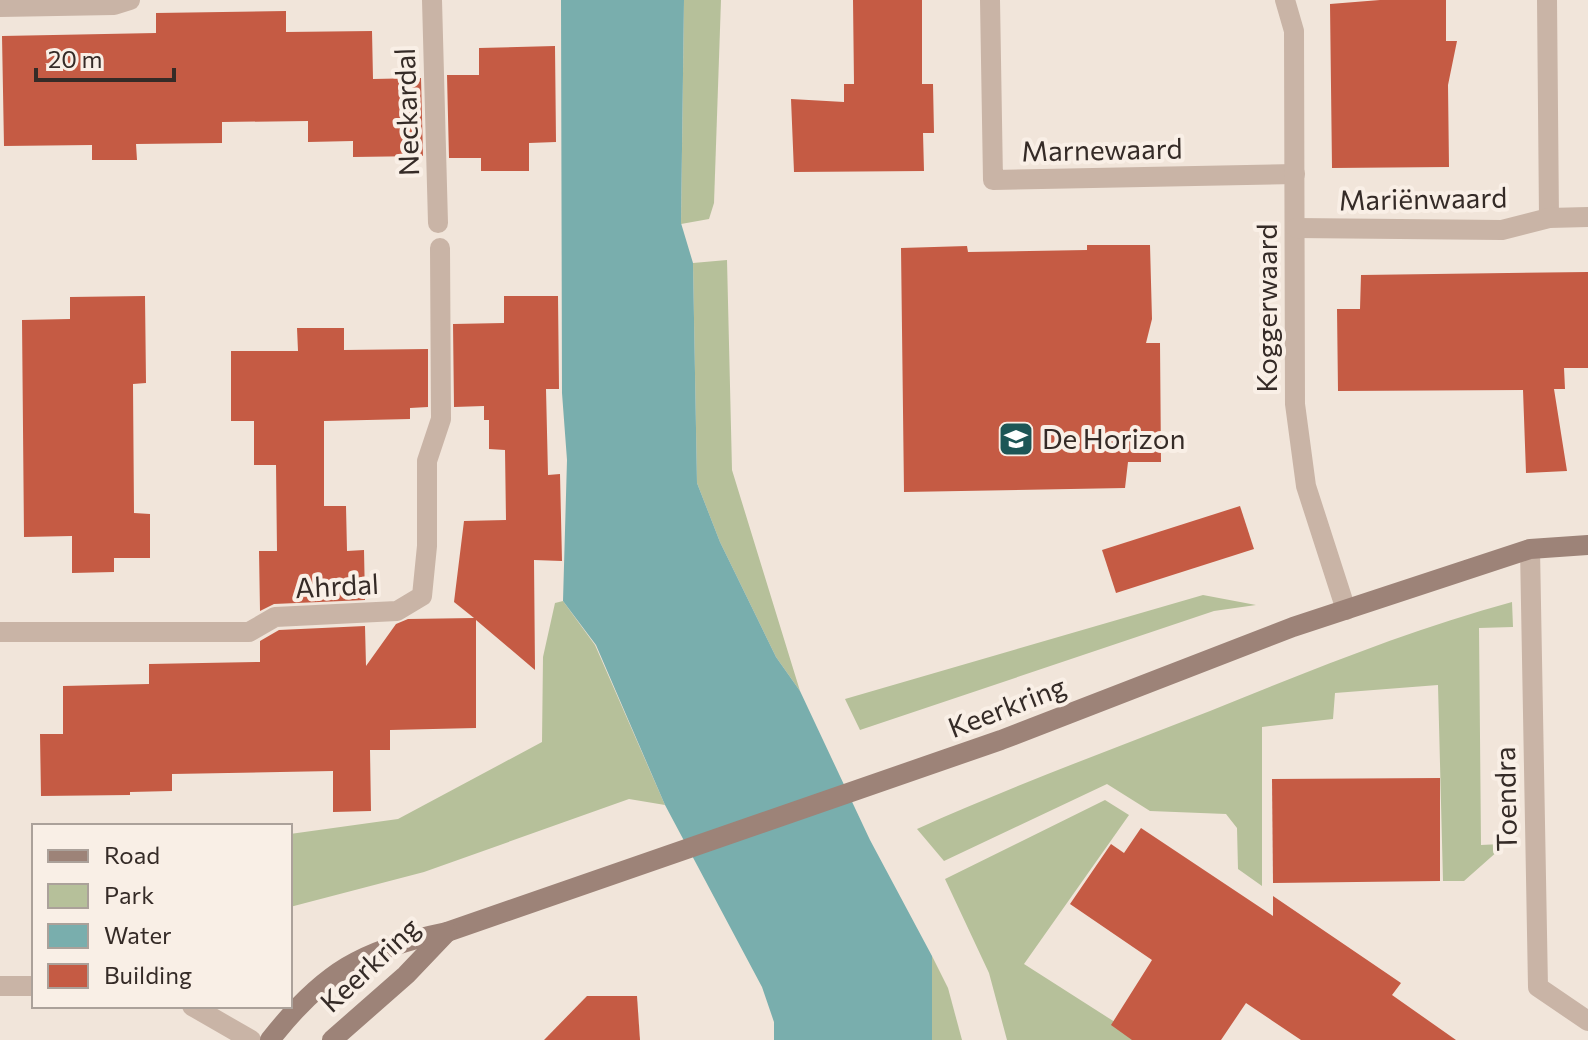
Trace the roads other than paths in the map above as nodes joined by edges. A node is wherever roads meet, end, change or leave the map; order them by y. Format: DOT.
graph roads {
  1 [pos="130,0"];
  2 [pos="432,0"];
  3 [pos="990,0"];
  4 [pos="1285,0"];
  5 [pos="1547,0"];
  6 [pos="0,7"];
  7 [pos="1295,174"];
  8 [pos="1588,217"];
  9 [pos="1549,218"];
  10 [pos="438,223"];
  11 [pos="1296,228"];
  12 [pos="440,248"];
  13 [pos="1588,545"];
  14 [pos="1530,549"];
  15 [pos="1346,610"];
  16 [pos="0,632"];
  17 [pos="447,932"];
  18 [pos="0,986"];
  19 [pos="32,986"];
  20 [pos="195,1008"];
  21 [pos="1588,1021"];
  22 [pos="251,1040"];
  23 [pos="270,1040"];
  24 [pos="332,1040"];
  1 -- 6 [label="street"];
  2 -- 10 [label="street, Neckardal"];
  3 -- 7 [label="street, Marnewaard"];
  4 -- 7 [label="street, Koggerwaard"];
  5 -- 9 [label="street, Mariënwaard"];
  7 -- 11 [label="street, Koggerwaard"];
  8 -- 9 [label="street, Mariënwaard"];
  9 -- 11 [label="street, Mariënwaard"];
  11 -- 15 [label="street, Koggerwaard"];
  12 -- 16 [label="street, Ahrdal"];
  13 -- 14 [label="street, Keerkring"];
  14 -- 15 [label="street, Keerkring"];
  14 -- 21 [label="street, Toendra"];
  15 -- 17 [label="street, Keerkring"];
  17 -- 23 [label="street, Keerkring"];
  17 -- 24 [label="street, Keerkring"];
  18 -- 19 [label="street"];
  20 -- 22 [label="street"];
}
